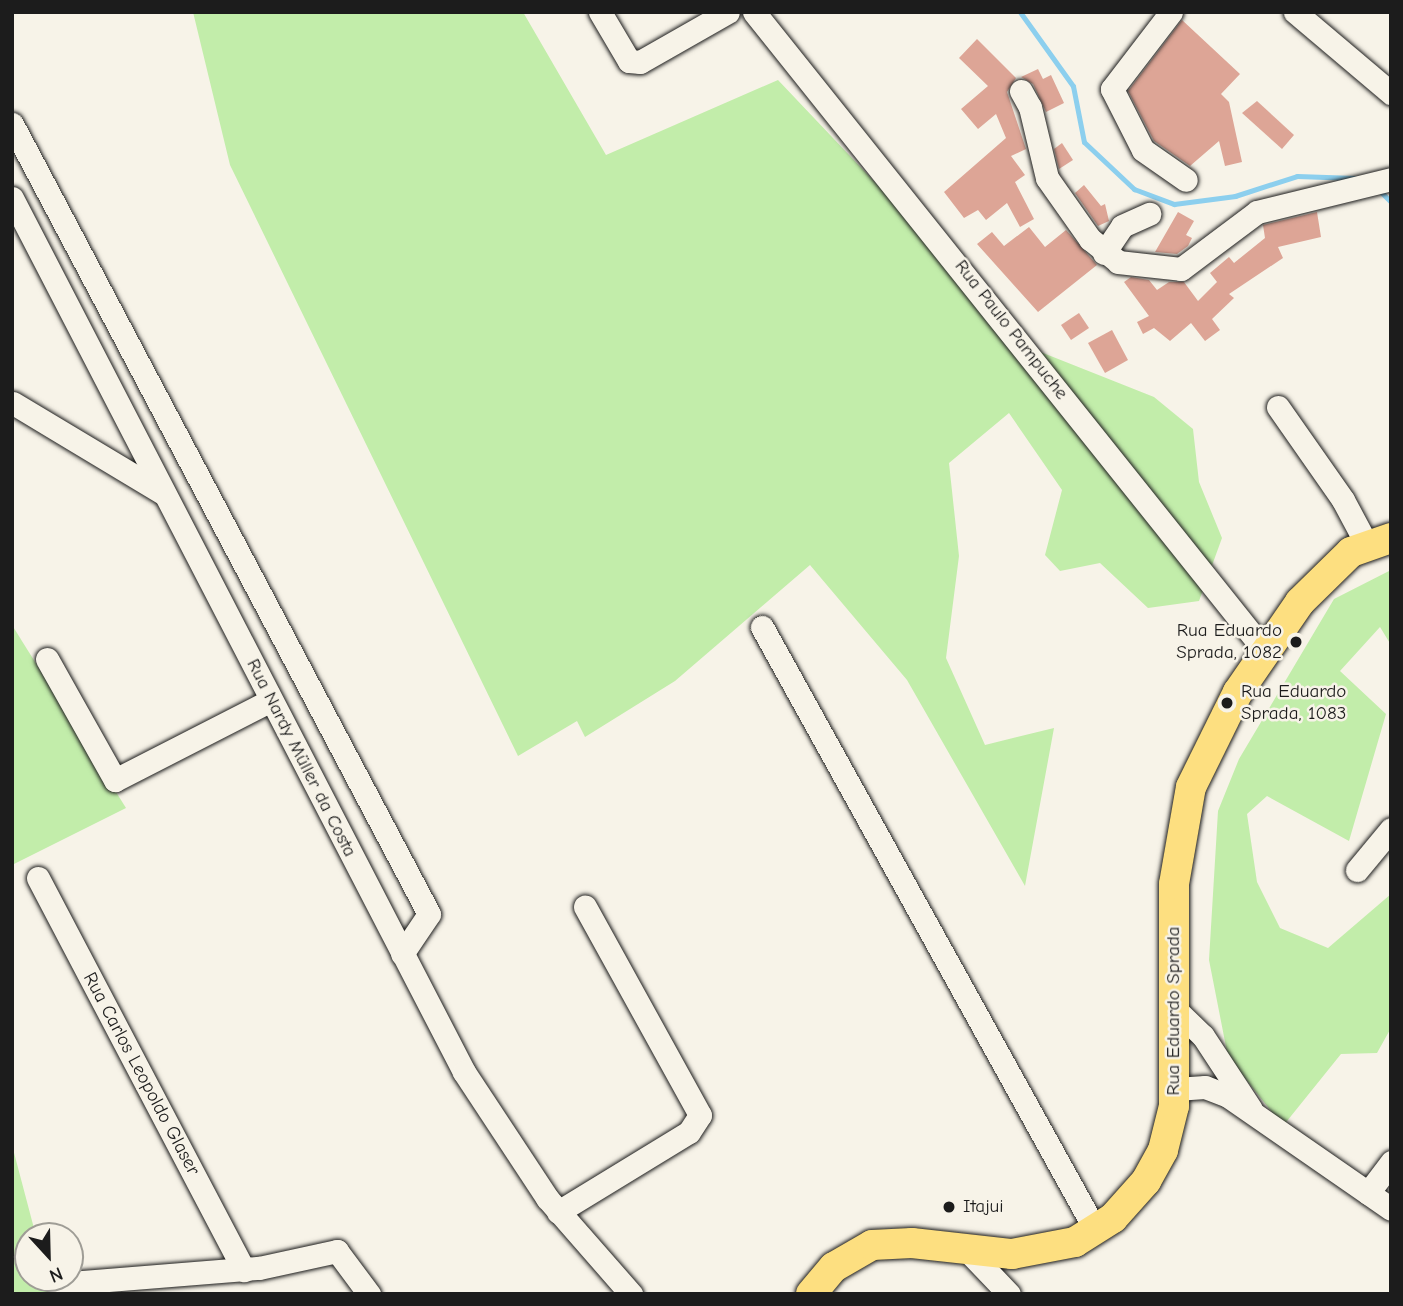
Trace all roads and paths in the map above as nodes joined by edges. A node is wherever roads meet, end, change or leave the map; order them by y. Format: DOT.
graph roads {
  1 [pos="600,12"];
  2 [pos="727,12"];
  3 [pos="754,12"];
  4 [pos="1171,12"];
  5 [pos="1295,12"];
  6 [pos="1021,91"];
  7 [pos="1391,93"];
  8 [pos="12,124"];
  9 [pos="1186,180"];
  10 [pos="1380,183"];
  11 [pos="12,198"];
  12 [pos="1149,214"];
  13 [pos="1104,253"];
  14 [pos="13,403"];
  15 [pos="1278,407"];
  16 [pos="163,493"];
  17 [pos="1378,540"];
  18 [pos="762,626"];
  19 [pos="1265,651"];
  20 [pos="47,659"];
  21 [pos="271,700"];
  22 [pos="1391,829"];
  23 [pos="1357,870"];
  24 [pos="38,878"];
  25 [pos="585,907"];
  26 [pos="402,954"];
  27 [pos="1175,1010"];
  28 [pos="1175,1089"];
  29 [pos="1252,1112"];
  30 [pos="1391,1161"];
  31 [pos="1368,1193"];
  32 [pos="1391,1209"];
  33 [pos="558,1212"];
  34 [pos="1096,1231"];
  35 [pos="966,1249"];
  36 [pos="244,1270"];
  37 [pos="84,1282"];
  38 [pos="369,1294"];
  39 [pos="631,1294"];
  40 [pos="811,1294"];
  41 [pos="1009,1294"];
  1 -- 2 [label="street"];
  3 -- 19 [label="street, Rua Paulo Pampuche"];
  4 -- 9 [label="street"];
  5 -- 7 [label="street"];
  6 -- 13 [label="street"];
  8 -- 26 [label="street"];
  10 -- 13 [label="street"];
  11 -- 16 [label="street, Rua Nardy Müller da Costa"];
  12 -- 13 [label="street"];
  14 -- 16 [label="street"];
  15 -- 17 [label="street"];
  16 -- 21 [label="street, Rua Nardy Müller da Costa"];
  17 -- 19 [label="main road, Rua Eduardo Sprada"];
  18 -- 34 [label="street"];
  19 -- 27 [label="main road, Rua Eduardo Sprada"];
  20 -- 21 [label="street"];
  21 -- 26 [label="street, Rua Nardy Müller da Costa"];
  22 -- 23 [label="street"];
  24 -- 36 [label="street, Rua Carlos Leopoldo Glaser"];
  25 -- 33 [label="street"];
  26 -- 33 [label="street, Rua Nardy Müller da Costa"];
  27 -- 28 [label="main road, Rua Eduardo Sprada"];
  27 -- 29 [label="street"];
  28 -- 29 [label="street"];
  28 -- 34 [label="main road, Rua Eduardo Sprada"];
  29 -- 31 [label="street"];
  30 -- 31 [label="street"];
  31 -- 32 [label="street"];
  33 -- 39 [label="street, Rua Nardy Müller da Costa"];
  34 -- 35 [label="main road, Rua Eduardo Sprada"];
  35 -- 40 [label="main road, Rua Eduardo Sprada"];
  35 -- 41 [label="street"];
  36 -- 37 [label="street"];
  36 -- 38 [label="street"];
}
